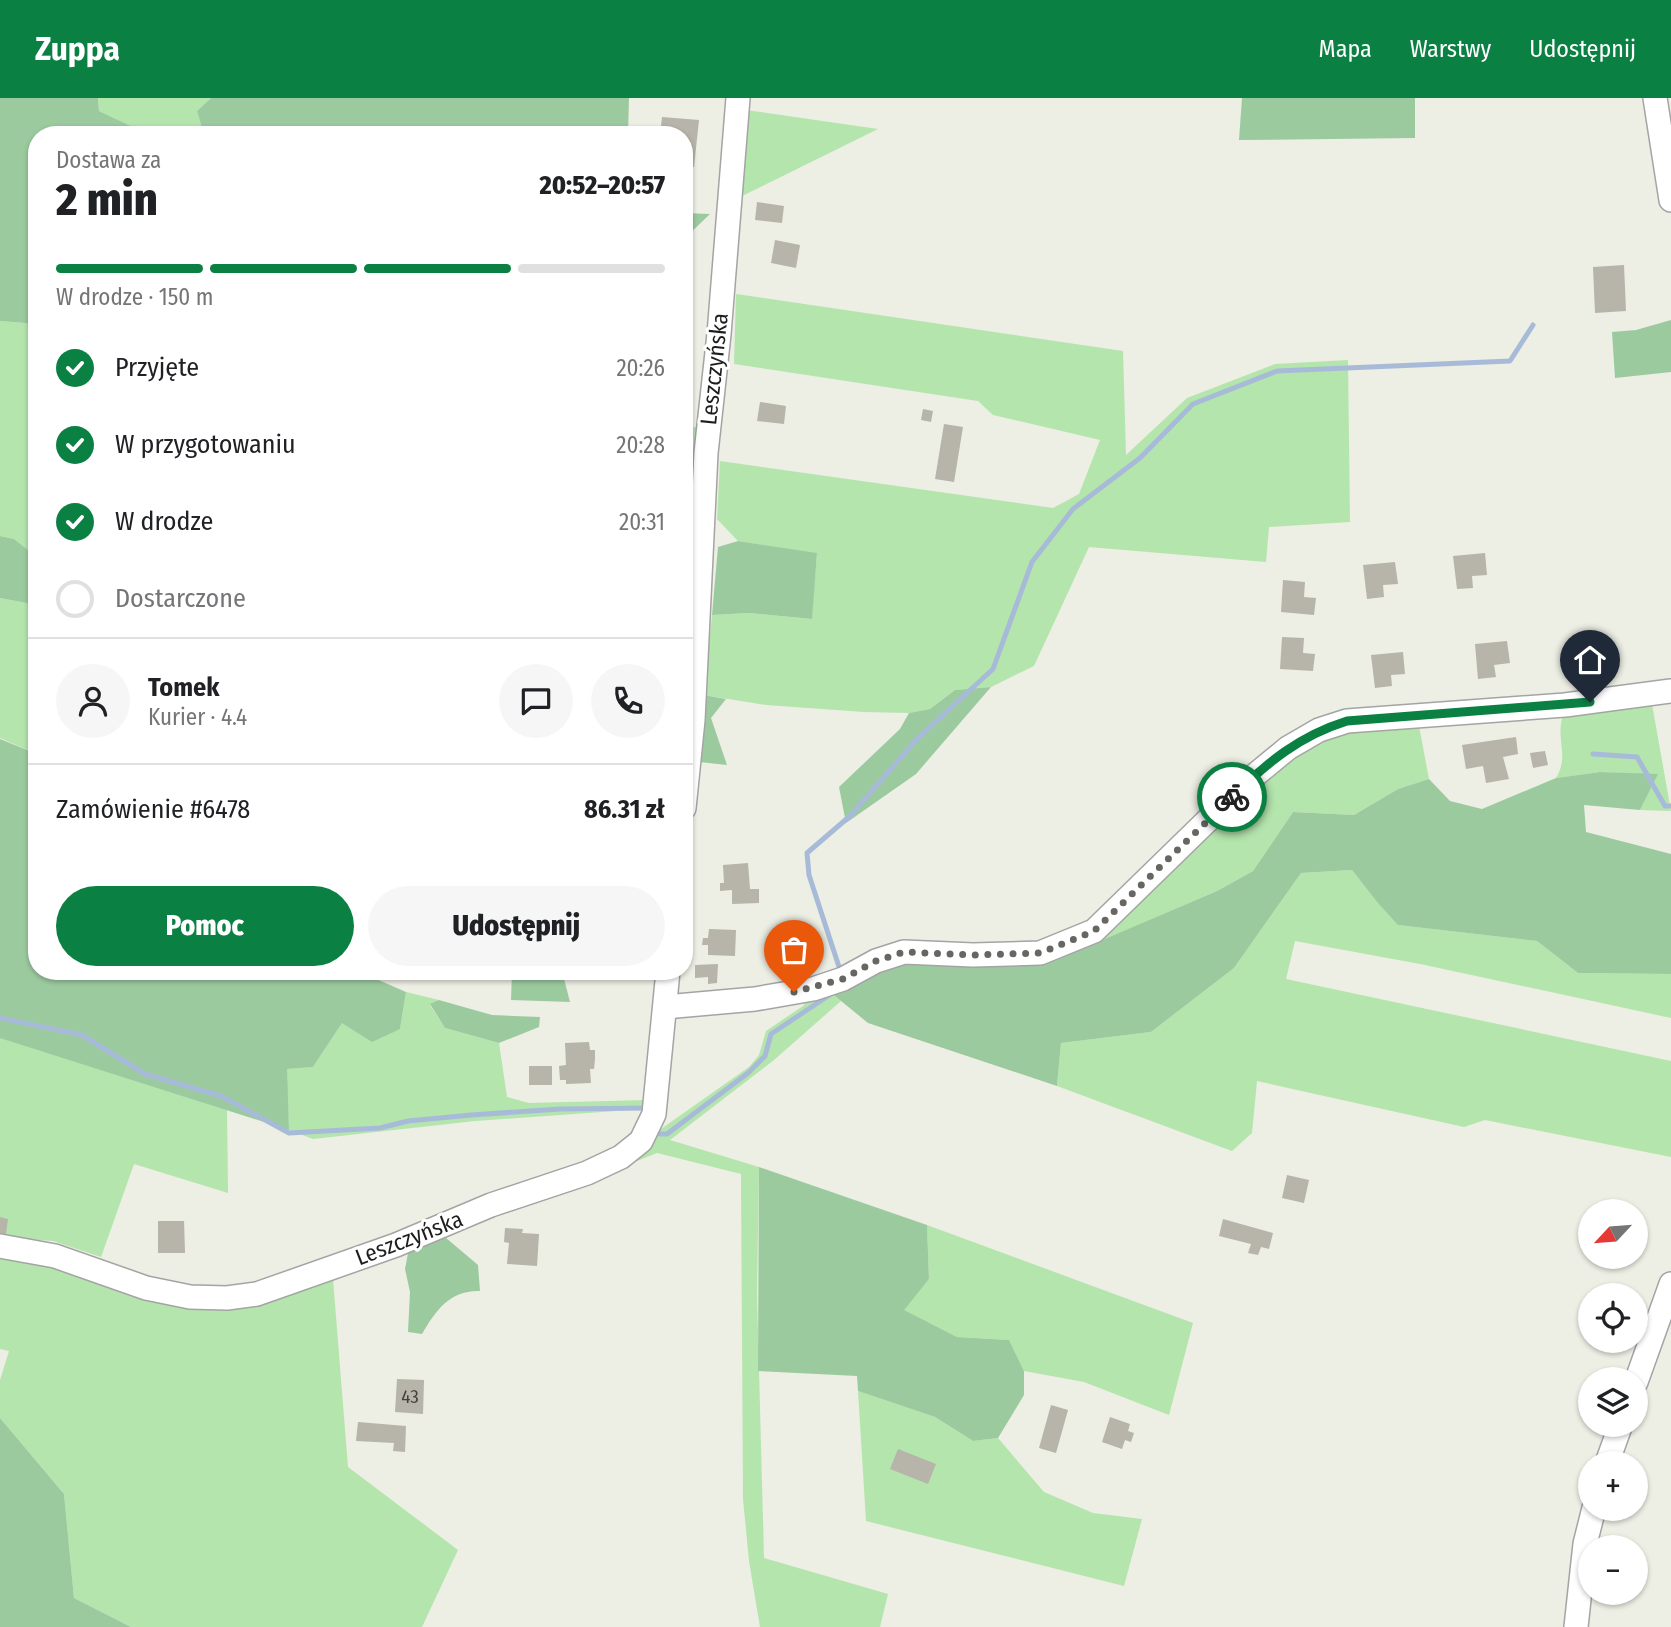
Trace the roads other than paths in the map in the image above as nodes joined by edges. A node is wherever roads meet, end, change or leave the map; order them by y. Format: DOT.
graph roads {
  1 [pos="738,98"];
  2 [pos="1655,98"];
  3 [pos="1671,200"];
  4 [pos="1671,691"];
  5 [pos="693,720"];
  6 [pos="667,980"];
  7 [pos="665,1007"];
  8 [pos="0,1246"];
  9 [pos="1671,1284"];
  10 [pos="1641,1367"];
  11 [pos="1591,1521"];
  12 [pos="1576,1627"];
  1 -- 5 [label="street, Leszczyńska"];
  2 -- 3 [label="street"];
  4 -- 7 [label="street"];
  6 -- 7 [label="street, Leszczyńska"];
  7 -- 8 [label="street, Leszczyńska"];
  9 -- 10 [label="street"];
  11 -- 12 [label="street"];
}
